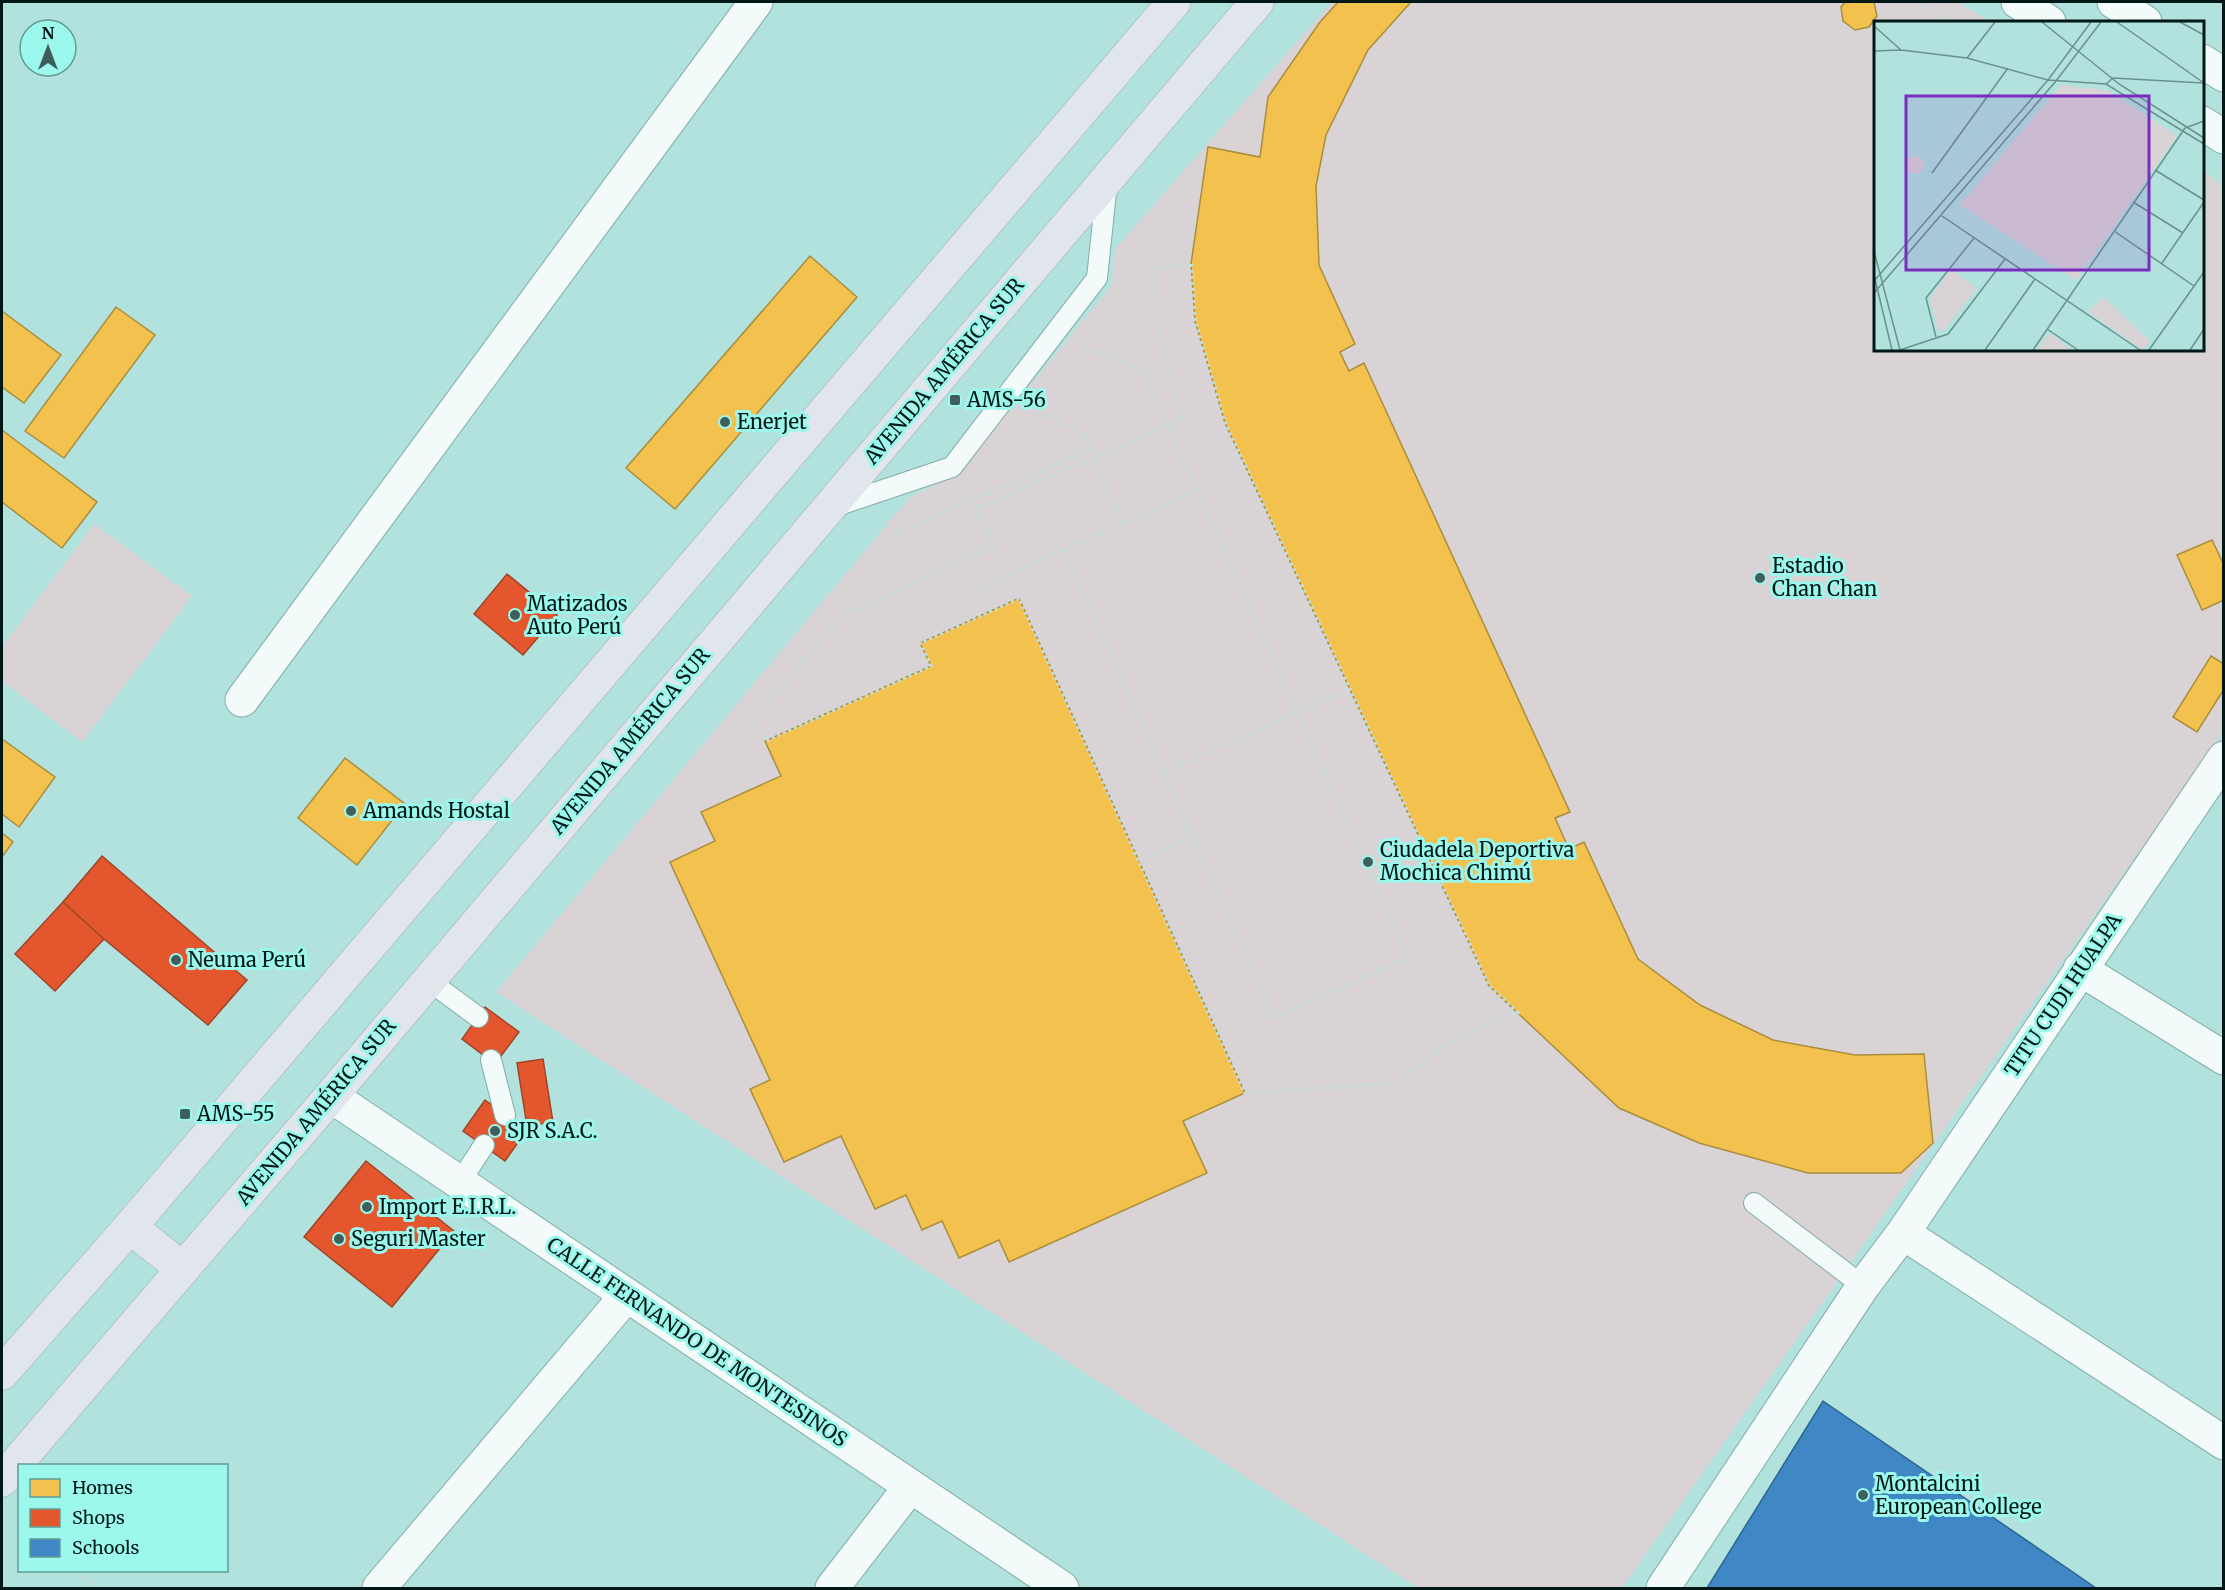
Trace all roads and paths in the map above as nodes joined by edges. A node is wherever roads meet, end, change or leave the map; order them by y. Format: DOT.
graph roads {
  1 [pos="756,2"];
  2 [pos="1174,2"];
  3 [pos="1257,2"];
  4 [pos="1916,2"];
  5 [pos="2018,2"];
  6 [pos="2114,2"];
  7 [pos="1948,21"];
  8 [pos="2047,21"];
  9 [pos="2143,21"];
  10 [pos="2204,62"];
  11 [pos="2223,75"];
  12 [pos="2204,124"];
  13 [pos="2223,137"];
  14 [pos="1108,178"];
  15 [pos="1078,345"];
  16 [pos="1029,406"];
  17 [pos="1167,426"];
  18 [pos="1090,448"];
  19 [pos="1094,458"];
  20 [pos="1197,490"];
  21 [pos="827,508"];
  22 [pos="1123,523"];
  23 [pos="893,534"];
  24 [pos="1064,550"];
  25 [pos="976,589"];
  26 [pos="1349,689"];
  27 [pos="242,700"];
  28 [pos="1297,713"];
  29 [pos="2223,758"];
  30 [pos="1164,772"];
  31 [pos="1193,836"];
  32 [pos="1139,861"];
  33 [pos="2080,969"];
  34 [pos="428,980"];
  35 [pos="478,1017"];
  36 [pos="2223,1058"];
  37 [pos="491,1060"];
  38 [pos="332,1095"];
  39 [pos="505,1115"];
  40 [pos="484,1146"];
  41 [pos="460,1182"];
  42 [pos="1754,1203"];
  43 [pos="130,1227"];
  44 [pos="1903,1233"];
  45 [pos="183,1269"];
  46 [pos="1863,1286"];
  47 [pos="627,1295"];
  48 [pos="2,1373"];
  49 [pos="2223,1443"];
  50 [pos="2,1480"];
  51 [pos="910,1487"];
  52 [pos="80,1572"];
  53 [pos="97,1588"];
  54 [pos="379,1588"];
  55 [pos="832,1588"];
  56 [pos="1062,1588"];
  57 [pos="1663,1588"];
  1 -- 27 [label="street"];
  2 -- 43 [label="main road"];
  3 -- 14 [label="main road, AVENIDA AMÉRICA SUR"];
  4 -- 7 [label="path"];
  5 -- 8 [label="street"];
  6 -- 9 [label="street"];
  10 -- 11 [label="street"];
  12 -- 13 [label="street"];
  14 -- 21 [label="main road, AVENIDA AMÉRICA SUR"];
  14 -- 21 [label="lane"];
  15 -- 17 [label="path"];
  16 -- 18 [label="path"];
  17 -- 19 [label="path"];
  17 -- 20 [label="path"];
  17 -- 26 [label="path"];
  18 -- 19 [label="path"];
  18 -- 23 [label="path"];
  19 -- 22 [label="path"];
  19 -- 32 [label="path"];
  20 -- 22 [label="path"];
  20 -- 28 [label="path"];
  21 -- 34 [label="main road, AVENIDA AMÉRICA SUR"];
  22 -- 24 [label="path"];
  24 -- 25 [label="path"];
  24 -- 30 [label="path"];
  26 -- 28 [label="path"];
  26 -- 32 [label="path"];
  28 -- 30 [label="path"];
  28 -- 31 [label="path"];
  29 -- 33 [label="street, TITU CUDI HUALPA"];
  30 -- 31 [label="path"];
  31 -- 32 [label="path"];
  33 -- 36 [label="street"];
  33 -- 44 [label="street, TITU CUDI HUALPA"];
  34 -- 35 [label="lane"];
  34 -- 38 [label="main road, AVENIDA AMÉRICA SUR"];
  37 -- 39 [label="lane"];
  38 -- 41 [label="street, CALLE FERNANDO DE MONTESINOS"];
  38 -- 45 [label="main road, AVENIDA AMÉRICA SUR"];
  40 -- 41 [label="lane"];
  41 -- 47 [label="street, CALLE FERNANDO DE MONTESINOS"];
  42 -- 46 [label="lane"];
  43 -- 45 [label="main road"];
  43 -- 48 [label="main road"];
  44 -- 46 [label="street, TITU CUDI HUALPA"];
  44 -- 49 [label="street"];
  45 -- 50 [label="main road, AVENIDA AMÉRICA SUR"];
  46 -- 57 [label="street, TITU CUDI HUALPA"];
  47 -- 51 [label="street, CALLE FERNANDO DE MONTESINOS"];
  47 -- 54 [label="street"];
  51 -- 55 [label="street"];
  51 -- 56 [label="street, CALLE FERNANDO DE MONTESINOS"];
  52 -- 53 [label="path"];
}
